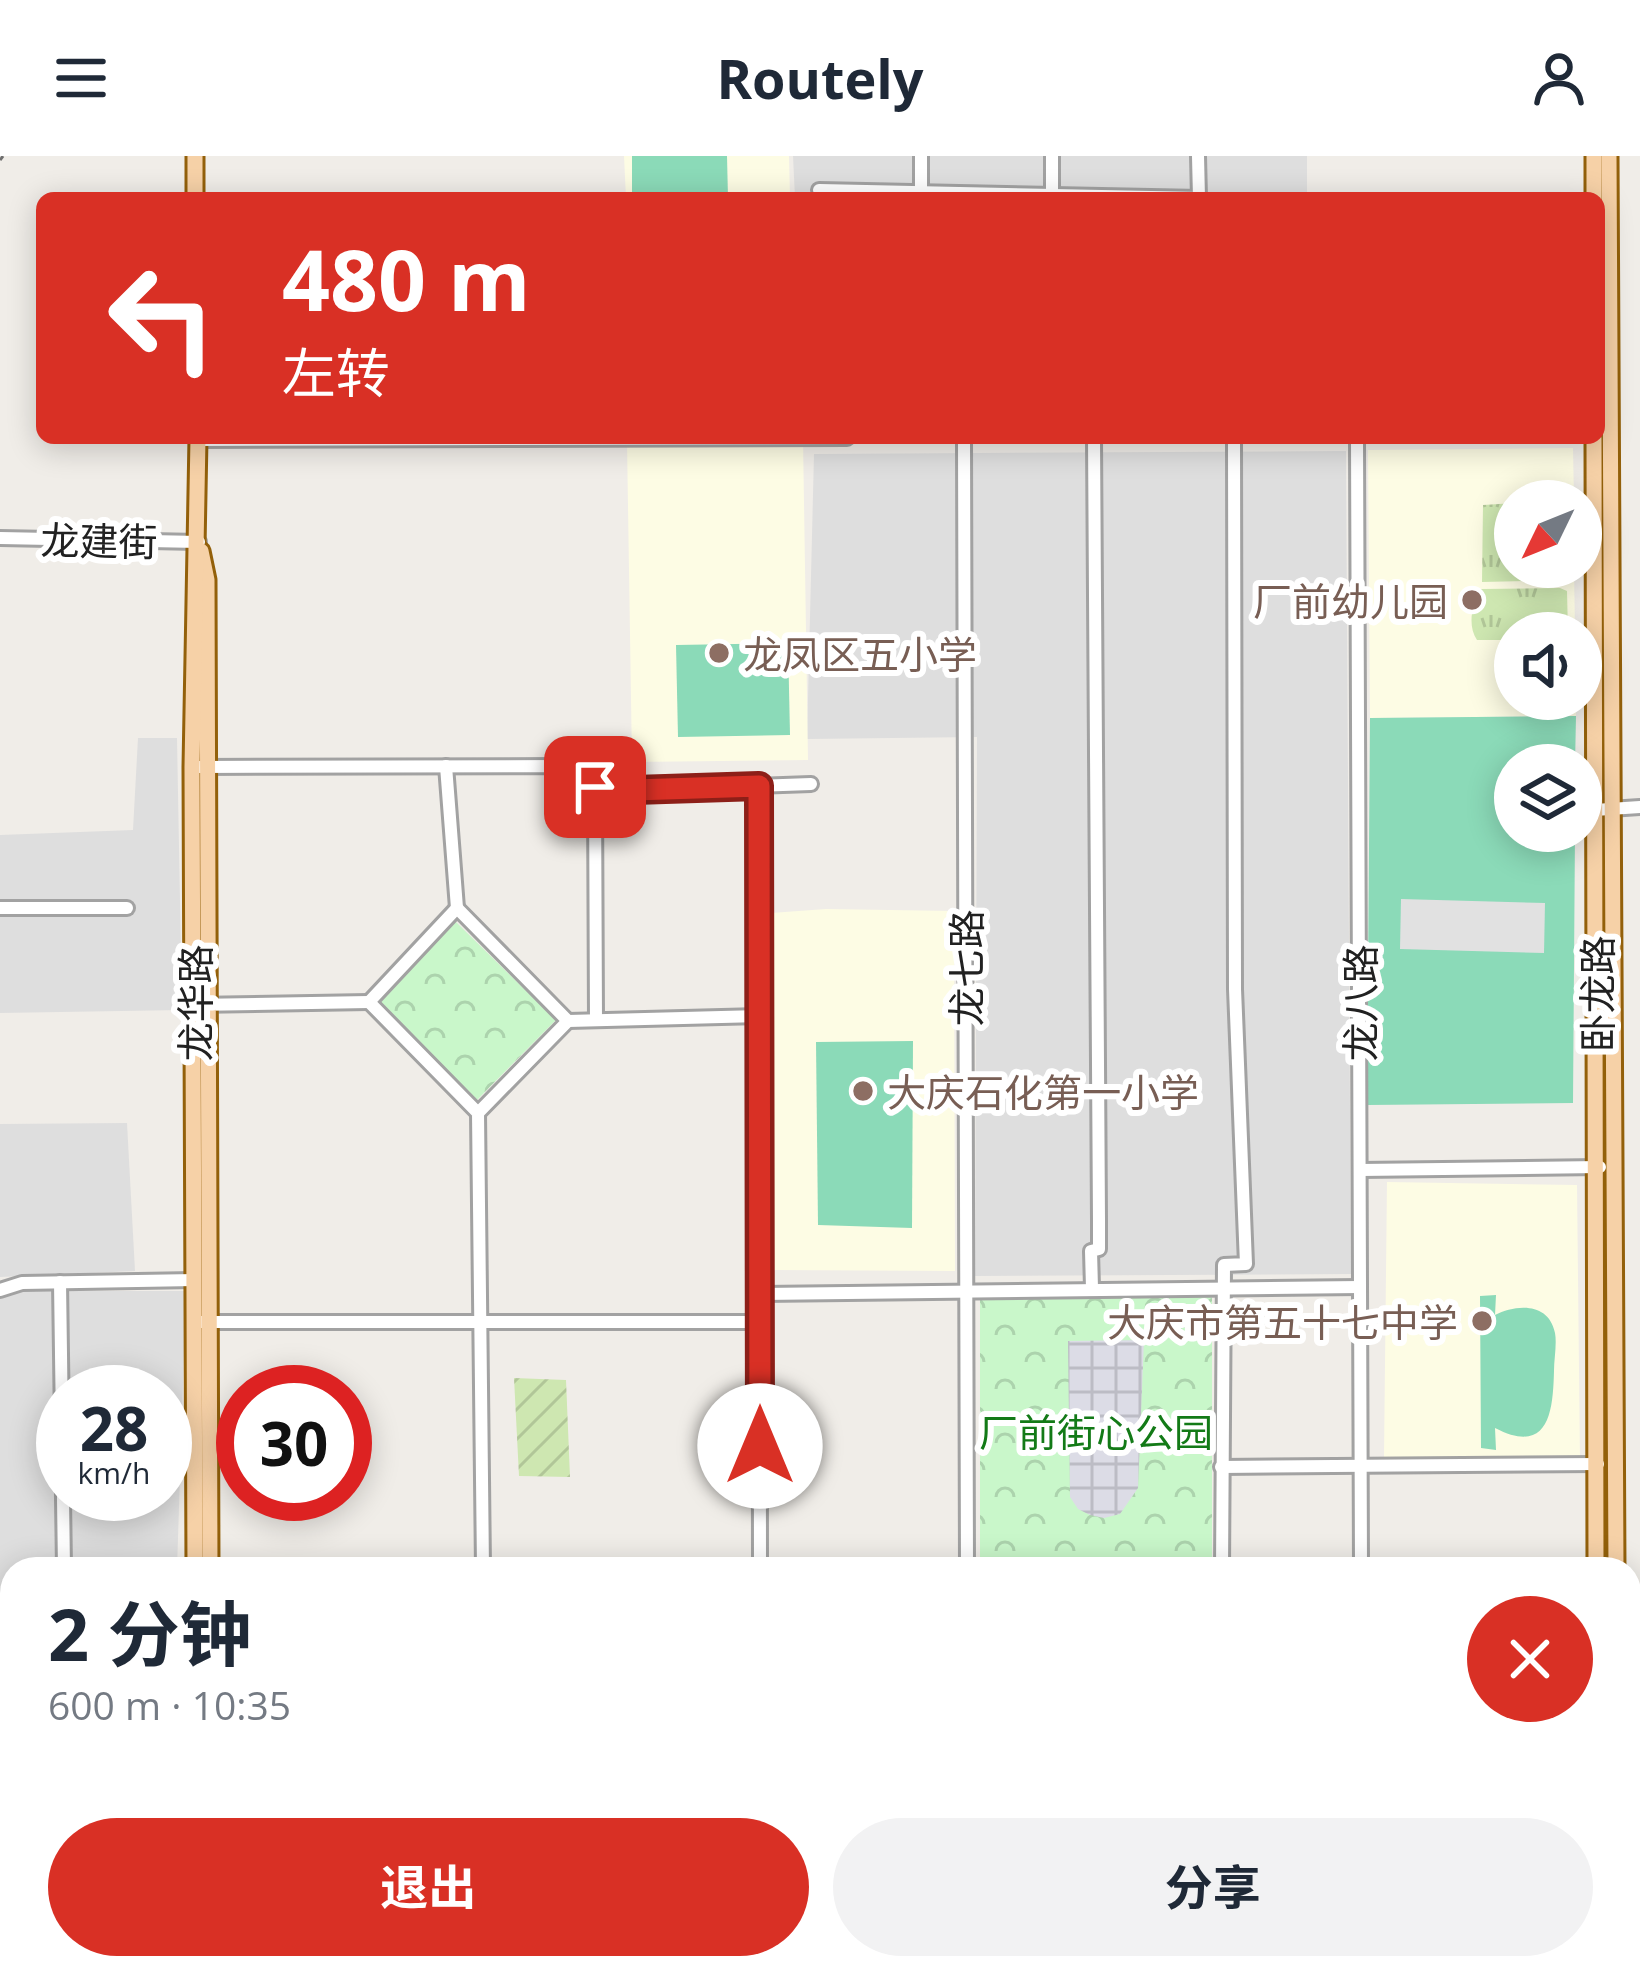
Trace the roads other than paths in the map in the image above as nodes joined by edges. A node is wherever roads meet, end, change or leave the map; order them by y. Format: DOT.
graph roads {
  1 [pos="195,156"];
  2 [pos="921,156"];
  3 [pos="1052,156"];
  4 [pos="1198,156"];
  5 [pos="1594,156"];
  6 [pos="1610,156"];
  7 [pos="819,190"];
  8 [pos="195,192"];
  9 [pos="870,192"];
  10 [pos="921,192"];
  11 [pos="1052,192"];
  12 [pos="1199,192"];
  13 [pos="1594,192"];
  14 [pos="1605,312"];
  15 [pos="198,444"];
  16 [pos="964,444"];
  17 [pos="1094,444"];
  18 [pos="1234,444"];
  19 [pos="1357,444"];
  20 [pos="1601,444"];
  21 [pos="0,538"];
  22 [pos="199,542"];
  23 [pos="446,766"];
  24 [pos="200,767"];
  25 [pos="812,784"];
  26 [pos="759,786"];
  27 [pos="595,787"];
  28 [pos="1640,807"];
  29 [pos="1603,809"];
  30 [pos="0,908"];
  31 [pos="127,908"];
  32 [pos="457,908"];
  33 [pos="369,1002"];
  34 [pos="201,1005"];
  35 [pos="760,1016"];
  36 [pos="596,1020"];
  37 [pos="568,1021"];
  38 [pos="478,1112"];
  39 [pos="1605,1167"];
  40 [pos="1360,1170"];
  41 [pos="196,1280"];
  42 [pos="60,1282"];
  43 [pos="1360,1287"];
  44 [pos="1093,1288"];
  45 [pos="1225,1288"];
  46 [pos="966,1289"];
  47 [pos="0,1290"];
  48 [pos="760,1294"];
  49 [pos="202,1322"];
  50 [pos="479,1322"];
  51 [pos="760,1322"];
  52 [pos="1598,1464"];
  53 [pos="1221,1466"];
  54 [pos="1361,1466"];
  55 [pos="1606,1548"];
  56 [pos="64,1557"];
  57 [pos="195,1557"];
  58 [pos="210,1557"];
  59 [pos="483,1557"];
  60 [pos="760,1557"];
  61 [pos="967,1557"];
  62 [pos="1222,1557"];
  63 [pos="1361,1557"];
  64 [pos="1602,1557"];
  65 [pos="1610,1557"];
  1 -- 8 [label="main road"];
  2 -- 10 [label="street"];
  3 -- 11 [label="street"];
  4 -- 12 [label="street"];
  5 -- 13 [label="main road"];
  6 -- 14 [label="main road, 卧龙路"];
  7 -- 9 [label="street"];
  15 -- 22 [label="main road, 龙华路"];
  16 -- 46 [label="street, 龙七路"];
  17 -- 44 [label="street"];
  18 -- 45 [label="street"];
  19 -- 40 [label="street, 龙八路"];
  20 -- 29 [label="main road, 卧龙路"];
  21 -- 22 [label="street, 龙建街"];
  22 -- 24 [label="main road, 龙华路"];
  23 -- 24 [label="street"];
  23 -- 27 [label="street"];
  23 -- 32 [label="street"];
  24 -- 34 [label="main road, 龙华路"];
  25 -- 26 [label="street"];
  26 -- 27 [label="street"];
  26 -- 35 [label="street"];
  27 -- 36 [label="street"];
  28 -- 29 [label="street"];
  29 -- 39 [label="main road, 卧龙路"];
  30 -- 31 [label="street"];
  32 -- 33 [label="street"];
  32 -- 37 [label="street"];
  33 -- 34 [label="street"];
  33 -- 38 [label="street"];
  34 -- 41 [label="main road, 龙华路"];
  34 -- 49 [label="main road"];
  35 -- 36 [label="street"];
  35 -- 48 [label="street"];
  36 -- 37 [label="street"];
  37 -- 38 [label="street"];
  38 -- 50 [label="street"];
  39 -- 40 [label="street"];
  39 -- 52 [label="main road, 卧龙路"];
  39 -- 55 [label="main road, 卧龙路"];
  40 -- 43 [label="street, 龙八路"];
  41 -- 42 [label="street"];
  41 -- 49 [label="main road, 龙华路"];
  42 -- 47 [label="street"];
  42 -- 56 [label="street"];
  43 -- 45 [label="street"];
  43 -- 54 [label="street, 龙八路"];
  44 -- 45 [label="street"];
  44 -- 46 [label="street"];
  45 -- 53 [label="street"];
  46 -- 48 [label="street"];
  46 -- 61 [label="street, 龙七路"];
  48 -- 51 [label="street"];
  49 -- 50 [label="street"];
  49 -- 57 [label="main road, 龙华路"];
  49 -- 58 [label="main road"];
  50 -- 51 [label="street"];
  50 -- 59 [label="street"];
  51 -- 60 [label="street"];
  52 -- 54 [label="street"];
  52 -- 55 [label="main road, 卧龙路"];
  53 -- 54 [label="street"];
  53 -- 62 [label="street"];
  54 -- 63 [label="street, 龙八路"];
  55 -- 64 [label="main road"];
  55 -- 65 [label="main road"];
}
